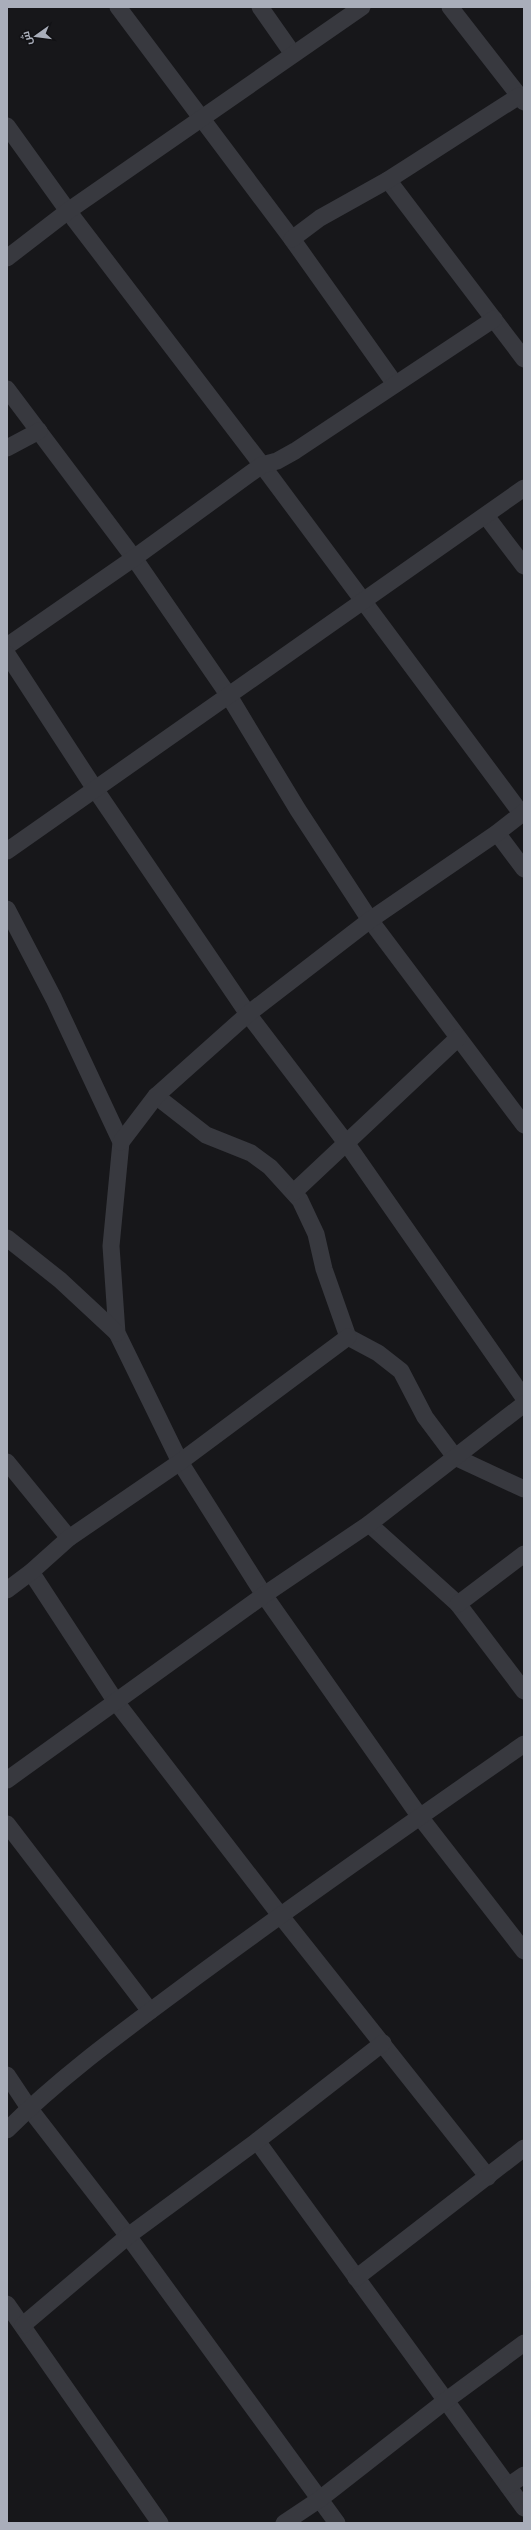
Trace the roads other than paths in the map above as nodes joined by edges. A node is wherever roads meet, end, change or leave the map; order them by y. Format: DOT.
graph roads {
  1 [pos="118,7"];
  2 [pos="260,7"];
  3 [pos="362,7"];
  4 [pos="450,7"];
  5 [pos="293,54"];
  6 [pos="522,99"];
  7 [pos="201,118"];
  8 [pos="7,126"];
  9 [pos="388,180"];
  10 [pos="68,211"];
  11 [pos="292,239"];
  12 [pos="7,258"];
  13 [pos="494,320"];
  14 [pos="524,359"];
  15 [pos="395,384"];
  16 [pos="7,389"];
  17 [pos="39,431"];
  18 [pos="7,448"];
  19 [pos="262,465"];
  20 [pos="524,488"];
  21 [pos="486,516"];
  22 [pos="134,558"];
  23 [pos="524,566"];
  24 [pos="363,601"];
  25 [pos="7,646"];
  26 [pos="7,654"];
  27 [pos="229,696"];
  28 [pos="95,789"];
  29 [pos="523,812"];
  30 [pos="497,833"];
  31 [pos="7,851"];
  32 [pos="524,869"];
  33 [pos="7,909"];
  34 [pos="370,920"];
  35 [pos="248,1014"];
  36 [pos="458,1038"];
  37 [pos="156,1096"];
  38 [pos="524,1126"];
  39 [pos="121,1142"];
  40 [pos="347,1144"];
  41 [pos="294,1192"];
  42 [pos="7,1238"];
  43 [pos="117,1333"];
  44 [pos="348,1337"];
  45 [pos="524,1398"];
  46 [pos="524,1404"];
  47 [pos="455,1457"];
  48 [pos="7,1462"];
  49 [pos="180,1462"];
  50 [pos="524,1489"];
  51 [pos="369,1524"];
  52 [pos="69,1538"];
  53 [pos="524,1554"];
  54 [pos="31,1572"];
  55 [pos="7,1590"];
  56 [pos="264,1595"];
  57 [pos="458,1604"];
  58 [pos="524,1691"];
  59 [pos="116,1702"];
  60 [pos="524,1744"];
  61 [pos="7,1780"];
  62 [pos="420,1817"];
  63 [pos="7,1824"];
  64 [pos="280,1915"];
  65 [pos="524,1951"];
  66 [pos="150,2011"];
  67 [pos="383,2043"];
  68 [pos="7,2075"];
  69 [pos="29,2108"];
  70 [pos="7,2130"];
  71 [pos="257,2142"];
  72 [pos="524,2148"];
  73 [pos="488,2177"];
  74 [pos="128,2236"];
  75 [pos="356,2278"];
  76 [pos="7,2304"];
  77 [pos="23,2325"];
  78 [pos="524,2343"];
  79 [pos="444,2402"];
  80 [pos="524,2475"];
  81 [pos="508,2486"];
  82 [pos="320,2499"];
  83 [pos="524,2508"];
  84 [pos="160,2523"];
  85 [pos="284,2523"];
  86 [pos="337,2523"];
  1 -- 7 [label="street"];
  2 -- 5 [label="street"];
  3 -- 5 [label="street"];
  4 -- 6 [label="street"];
  5 -- 7 [label="street"];
  6 -- 9 [label="street"];
  7 -- 10 [label="street"];
  7 -- 11 [label="street"];
  8 -- 10 [label="street"];
  9 -- 11 [label="street"];
  9 -- 13 [label="street"];
  10 -- 12 [label="street"];
  10 -- 19 [label="street"];
  11 -- 15 [label="street"];
  13 -- 14 [label="street"];
  13 -- 15 [label="street"];
  15 -- 19 [label="street"];
  16 -- 17 [label="street"];
  17 -- 18 [label="street"];
  17 -- 22 [label="street"];
  19 -- 22 [label="street"];
  19 -- 24 [label="street"];
  20 -- 21 [label="street"];
  21 -- 23 [label="street"];
  21 -- 24 [label="street"];
  22 -- 25 [label="street"];
  22 -- 27 [label="street"];
  24 -- 27 [label="street"];
  24 -- 29 [label="street"];
  26 -- 28 [label="street"];
  27 -- 28 [label="street"];
  27 -- 34 [label="street"];
  28 -- 31 [label="street"];
  28 -- 35 [label="street"];
  29 -- 30 [label="street"];
  30 -- 32 [label="street"];
  30 -- 34 [label="street"];
  33 -- 39 [label="street"];
  34 -- 35 [label="street"];
  34 -- 36 [label="street"];
  35 -- 37 [label="street"];
  35 -- 40 [label="street"];
  36 -- 38 [label="street"];
  36 -- 40 [label="street"];
  37 -- 39 [label="street"];
  37 -- 41 [label="street"];
  39 -- 43 [label="street"];
  40 -- 41 [label="street"];
  40 -- 45 [label="street"];
  41 -- 44 [label="street"];
  42 -- 43 [label="street"];
  43 -- 49 [label="street"];
  44 -- 47 [label="street"];
  44 -- 49 [label="street"];
  46 -- 47 [label="street"];
  47 -- 50 [label="street"];
  47 -- 51 [label="street"];
  48 -- 52 [label="street"];
  49 -- 52 [label="street"];
  49 -- 56 [label="street"];
  51 -- 56 [label="street"];
  51 -- 57 [label="street"];
  52 -- 54 [label="street"];
  53 -- 57 [label="street"];
  54 -- 55 [label="street"];
  54 -- 59 [label="street"];
  56 -- 59 [label="street"];
  56 -- 62 [label="street"];
  57 -- 58 [label="street"];
  59 -- 61 [label="street"];
  59 -- 64 [label="street"];
  60 -- 62 [label="street"];
  62 -- 64 [label="street"];
  62 -- 65 [label="street"];
  63 -- 66 [label="street"];
  64 -- 66 [label="street"];
  64 -- 67 [label="street"];
  66 -- 69 [label="street"];
  67 -- 71 [label="street"];
  67 -- 73 [label="street"];
  68 -- 69 [label="street"];
  69 -- 70 [label="street"];
  69 -- 74 [label="street"];
  71 -- 74 [label="street"];
  71 -- 75 [label="street"];
  72 -- 73 [label="street"];
  73 -- 75 [label="street"];
  74 -- 77 [label="street"];
  74 -- 82 [label="street"];
  75 -- 79 [label="street"];
  76 -- 77 [label="street"];
  77 -- 84 [label="street"];
  78 -- 79 [label="street"];
  79 -- 81 [label="street"];
  79 -- 82 [label="street"];
  80 -- 81 [label="street"];
  81 -- 83 [label="street"];
  82 -- 85 [label="street"];
  82 -- 86 [label="street"];
}
